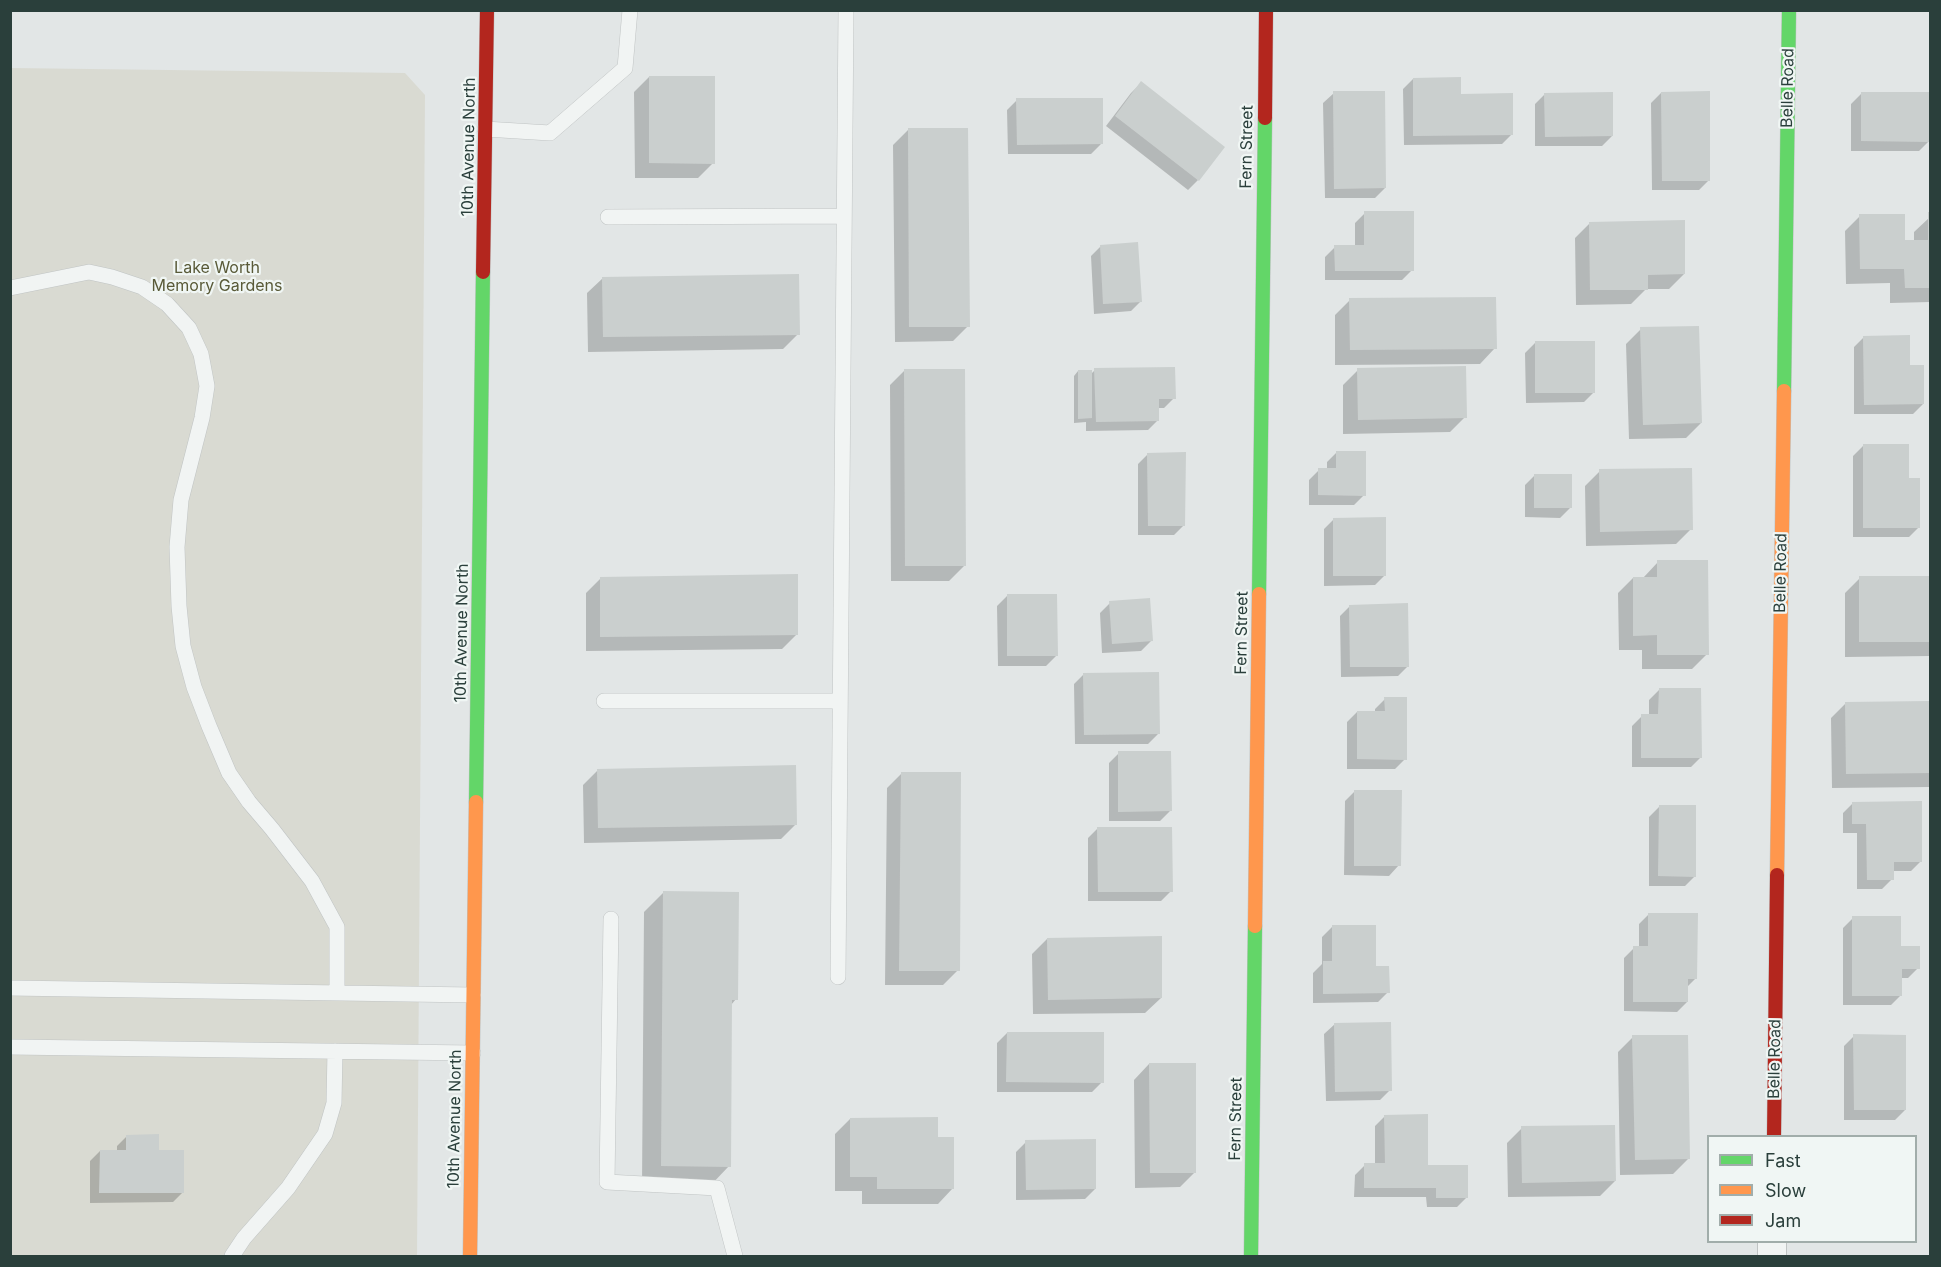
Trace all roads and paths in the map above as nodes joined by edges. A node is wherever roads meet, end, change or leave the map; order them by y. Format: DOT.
graph roads {
  1 [pos="487,10"];
  2 [pos="630,10"];
  3 [pos="846,10"];
  4 [pos="1266,10"];
  5 [pos="1789,10"];
  6 [pos="485,129"];
  7 [pos="844,216"];
  8 [pos="608,217"];
  9 [pos="10,288"];
  10 [pos="604,701"];
  11 [pos="840,701"];
  12 [pos="611,920"];
  13 [pos="838,977"];
  14 [pos="10,988"];
  15 [pos="337,993"];
  16 [pos="473,994"];
  17 [pos="10,1047"];
  18 [pos="335,1052"];
  19 [pos="473,1053"];
  20 [pos="1774,1135"];
  21 [pos="232,1257"];
  22 [pos="470,1257"];
  23 [pos="735,1257"];
  24 [pos="1251,1257"];
  1 -- 6 [label="street, 10th Avenue North"];
  2 -- 6 [label="lane"];
  3 -- 7 [label="lane"];
  4 -- 24 [label="street, Fern Street"];
  5 -- 20 [label="street, Belle Road"];
  6 -- 16 [label="street, 10th Avenue North"];
  7 -- 8 [label="lane"];
  7 -- 11 [label="lane"];
  9 -- 15 [label="lane"];
  10 -- 11 [label="lane"];
  11 -- 13 [label="lane"];
  12 -- 23 [label="lane"];
  14 -- 15 [label="lane"];
  15 -- 16 [label="lane"];
  16 -- 19 [label="street, 10th Avenue North"];
  17 -- 18 [label="lane"];
  18 -- 19 [label="lane"];
  18 -- 21 [label="lane"];
  19 -- 22 [label="street, 10th Avenue North"];
}
